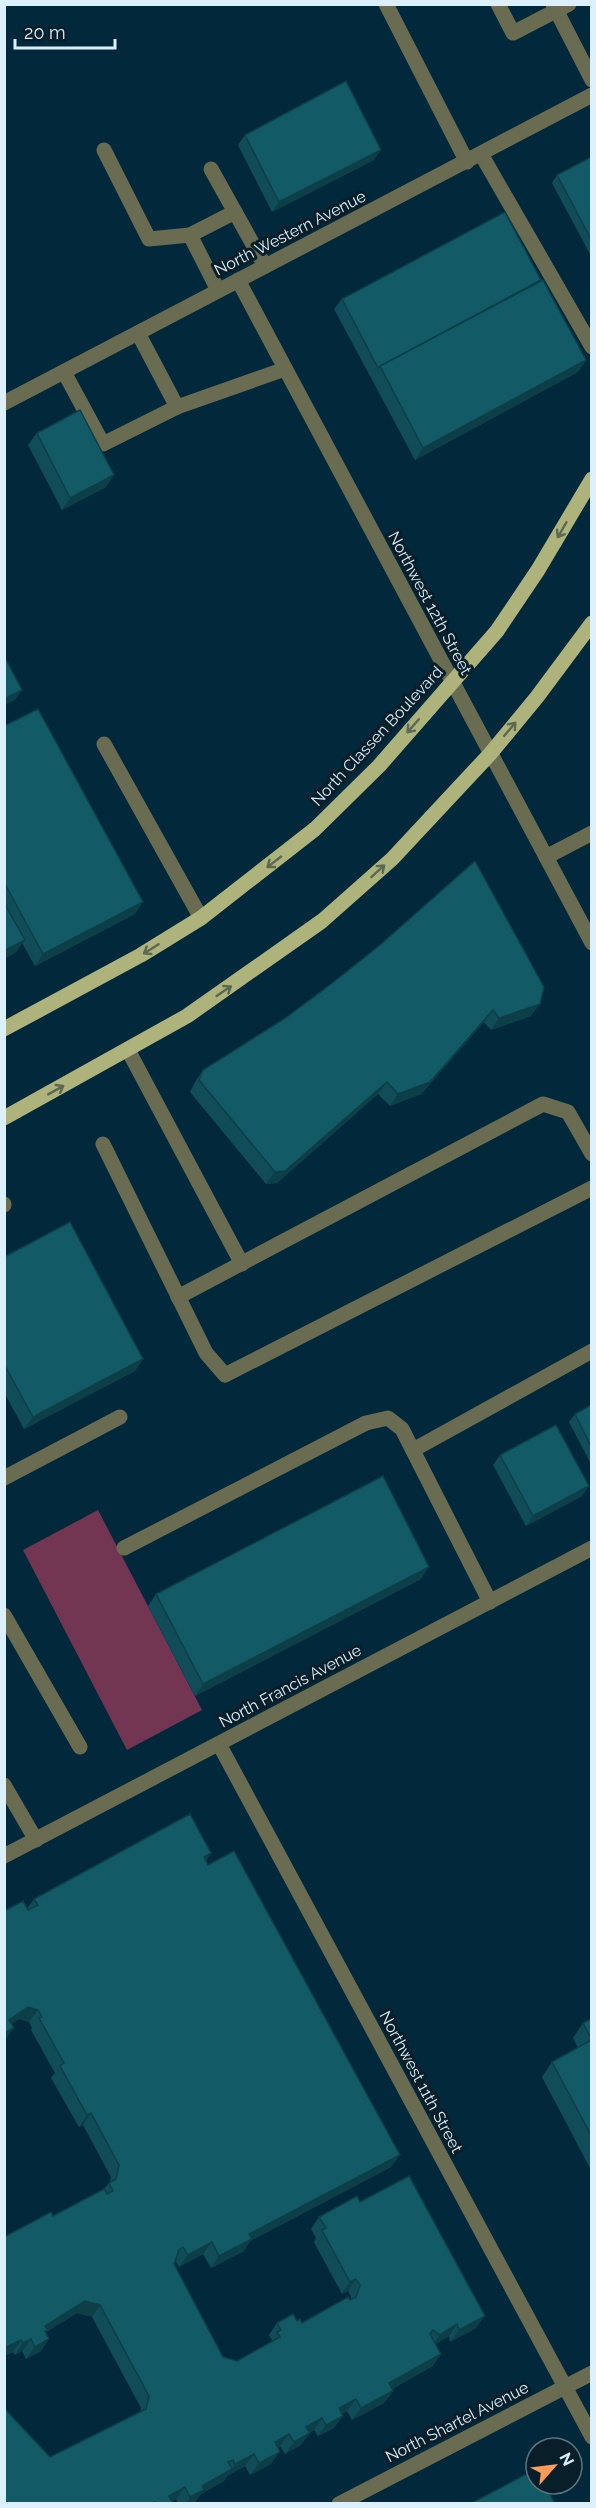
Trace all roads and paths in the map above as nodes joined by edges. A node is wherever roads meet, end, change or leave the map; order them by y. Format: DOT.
graph roads {
  1 [pos="387,4"];
  2 [pos="498,4"];
  3 [pos="559,7"];
  4 [pos="591,80"];
  5 [pos="591,95"];
  6 [pos="104,150"];
  7 [pos="481,154"];
  8 [pos="466,162"];
  9 [pos="212,169"];
  10 [pos="235,212"];
  11 [pos="190,235"];
  12 [pos="265,266"];
  13 [pos="238,280"];
  14 [pos="218,290"];
  15 [pos="138,333"];
  16 [pos="591,347"];
  17 [pos="285,369"];
  18 [pos="64,372"];
  19 [pos="4,403"];
  20 [pos="177,407"];
  21 [pos="591,479"];
  22 [pos="591,623"];
  23 [pos="452,682"];
  24 [pos="104,744"];
  25 [pos="490,754"];
  26 [pos="591,833"];
  27 [pos="546,858"];
  28 [pos="201,918"];
  29 [pos="591,943"];
  30 [pos="4,1029"];
  31 [pos="128,1050"];
  32 [pos="4,1118"];
  33 [pos="103,1144"];
  34 [pos="591,1154"];
  35 [pos="591,1188"];
  36 [pos="242,1264"];
  37 [pos="178,1297"];
  38 [pos="591,1351"];
  39 [pos="120,1417"];
  40 [pos="413,1450"];
  41 [pos="4,1478"];
  42 [pos="124,1548"];
  43 [pos="591,1548"];
  44 [pos="490,1602"];
  45 [pos="4,1615"];
  46 [pos="219,1744"];
  47 [pos="80,1747"];
  48 [pos="4,1785"];
  49 [pos="36,1840"];
  50 [pos="4,1856"];
  51 [pos="591,2373"];
  52 [pos="565,2387"];
  53 [pos="591,2438"];
  54 [pos="339,2504"];
  1 -- 8 [label="street"];
  2 -- 3 [label="street"];
  3 -- 4 [label="street"];
  5 -- 7 [label="street, North Western Avenue"];
  6 -- 11 [label="street"];
  7 -- 8 [label="street, North Western Avenue"];
  7 -- 16 [label="street"];
  8 -- 12 [label="street, North Western Avenue"];
  9 -- 10 [label="street"];
  10 -- 11 [label="street"];
  10 -- 12 [label="street"];
  11 -- 14 [label="street"];
  12 -- 13 [label="street, North Western Avenue"];
  13 -- 14 [label="street, North Western Avenue"];
  13 -- 17 [label="street, Northwest 12th Street"];
  14 -- 15 [label="street, North Western Avenue"];
  15 -- 18 [label="street, North Western Avenue"];
  15 -- 20 [label="street"];
  17 -- 20 [label="street"];
  17 -- 23 [label="street, Northwest 12th Street"];
  18 -- 19 [label="street, North Western Avenue"];
  18 -- 20 [label="street"];
  21 -- 23 [label="main road, North Classen Boulevard, one-way"];
  25 -- 22 [label="main road, one-way"];
  23 -- 25 [label="street, Northwest 12th Street"];
  23 -- 28 [label="main road, North Classen Boulevard, one-way"];
  24 -- 28 [label="street"];
  25 -- 27 [label="street, Northwest 12th Street"];
  31 -- 25 [label="main road, one-way"];
  26 -- 27 [label="street"];
  27 -- 29 [label="street, Northwest 12th Street"];
  28 -- 30 [label="main road, North Classen Boulevard, one-way"];
  32 -- 31 [label="main road, one-way"];
  31 -- 36 [label="street"];
  33 -- 37 [label="street"];
  34 -- 36 [label="street"];
  35 -- 37 [label="street"];
  36 -- 37 [label="street"];
  38 -- 40 [label="street"];
  39 -- 41 [label="street"];
  40 -- 42 [label="street"];
  40 -- 44 [label="street"];
  43 -- 44 [label="street, North Francis Avenue"];
  44 -- 46 [label="street, North Francis Avenue"];
  45 -- 47 [label="street"];
  46 -- 49 [label="street, North Francis Avenue"];
  46 -- 52 [label="street, Northwest 11th Street"];
  48 -- 49 [label="street"];
  49 -- 50 [label="street, North Francis Avenue"];
  51 -- 52 [label="street, North Shartel Avenue"];
  52 -- 53 [label="street, Northwest 11th Street"];
  52 -- 54 [label="street, North Shartel Avenue"];
}
